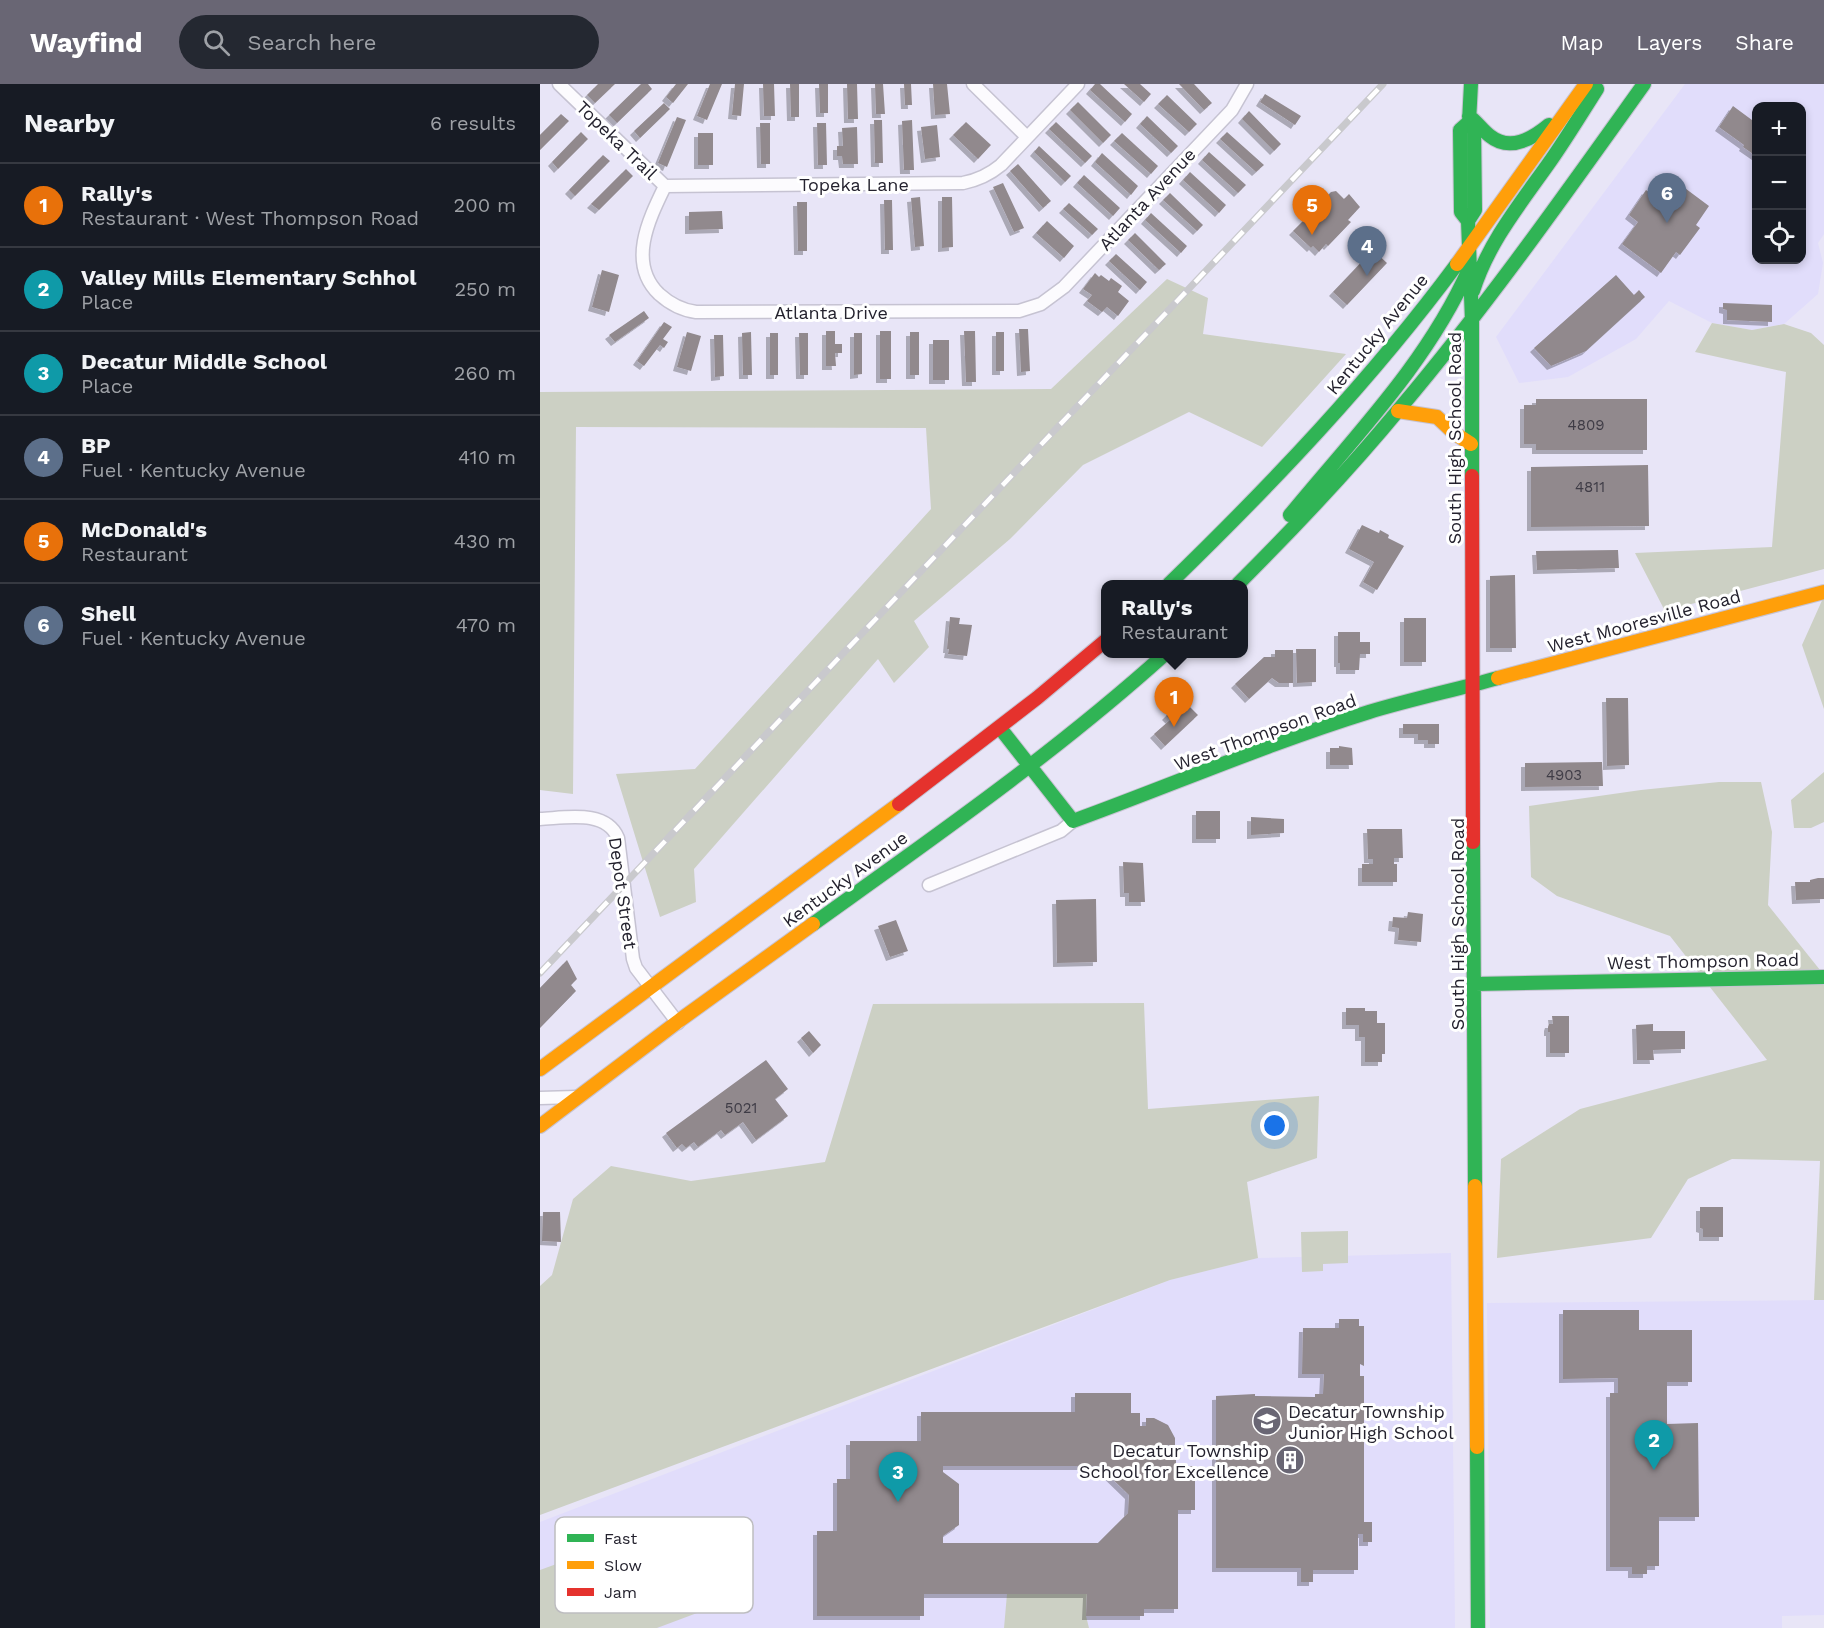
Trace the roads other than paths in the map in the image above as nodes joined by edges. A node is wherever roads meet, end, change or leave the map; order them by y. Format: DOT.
graph roads {
  1 [pos="559,84"];
  2 [pos="973,84"];
  3 [pos="1078,84"];
  4 [pos="1247,84"];
  5 [pos="1471,84"];
  6 [pos="1586,84"];
  7 [pos="1599,84"];
  8 [pos="1644,84"];
  9 [pos="1567,110"];
  10 [pos="1469,119"];
  11 [pos="1028,137"];
  12 [pos="664,186"];
  13 [pos="1468,247"];
  14 [pos="644,269"];
  15 [pos="1469,269"];
  16 [pos="1471,302"];
  17 [pos="1037,305"];
  18 [pos="1472,320"];
  19 [pos="1398,411"];
  20 [pos="1471,444"];
  21 [pos="1276,547"];
  22 [pos="1174,580"];
  23 [pos="1243,580"];
  24 [pos="1824,592"];
  25 [pos="1101,644"];
  26 [pos="1160,658"];
  27 [pos="1473,684"];
  28 [pos="1000,728"];
  29 [pos="1028,766"];
  30 [pos="540,819"];
  31 [pos="1073,820"];
  32 [pos="929,885"];
  33 [pos="1824,977"];
  34 [pos="1475,984"];
  35 [pos="650,987"];
  36 [pos="678,1023"];
  37 [pos="540,1069"];
  38 [pos="577,1097"];
  39 [pos="540,1098"];
  40 [pos="540,1126"];
  41 [pos="1478,1628"];
  1 -- 12 [label="street, Topeka Trail"];
  2 -- 11 [label="street"];
  3 -- 11 [label="street, Topeka Lane"];
  4 -- 17 [label="street, Atlanta Avenue"];
  5 -- 10 [label="main road, South High School Road"];
  6 -- 9 [label="main road, Kentucky Avenue"];
  7 -- 16 [label="main road"];
  8 -- 18 [label="main road"];
  9 -- 10 [label="main road"];
  9 -- 13 [label="main road, Kentucky Avenue"];
  10 -- 13 [label="main road, South High School Road"];
  11 -- 12 [label="street, Topeka Lane"];
  12 -- 14 [label="street, Topeka Trail"];
  13 -- 15 [label="main road, South High School Road"];
  13 -- 22 [label="main road, Kentucky Avenue"];
  14 -- 17 [label="street, Atlanta Drive"];
  15 -- 16 [label="main road, South High School Road"];
  15 -- 21 [label="main road"];
  16 -- 18 [label="main road, South High School Road"];
  18 -- 19 [label="main road"];
  18 -- 20 [label="main road, South High School Road"];
  19 -- 20 [label="main road"];
  19 -- 21 [label="main road"];
  20 -- 27 [label="main road, South High School Road"];
  21 -- 23 [label="main road"];
  24 -- 27 [label="main road, West Mooresville Road"];
  25 -- 28 [label="main road, Kentucky Avenue"];
  26 -- 29 [label="main road, Kentucky Avenue"];
  27 -- 31 [label="main road, West Thompson Road"];
  27 -- 34 [label="main road, South High School Road"];
  28 -- 29 [label="main road"];
  28 -- 35 [label="main road, Kentucky Avenue"];
  29 -- 31 [label="main road"];
  29 -- 36 [label="main road, Kentucky Avenue"];
  30 -- 35 [label="street, Depot Street"];
  31 -- 32 [label="street, West Thompson Road"];
  33 -- 34 [label="main road, West Thompson Road"];
  34 -- 41 [label="main road, South High School Road"];
  35 -- 36 [label="street, Depot Street"];
  35 -- 37 [label="main road, Kentucky Avenue"];
  36 -- 38 [label="main road, Kentucky Avenue"];
  38 -- 39 [label="street"];
  38 -- 40 [label="main road, Kentucky Avenue"];
}
